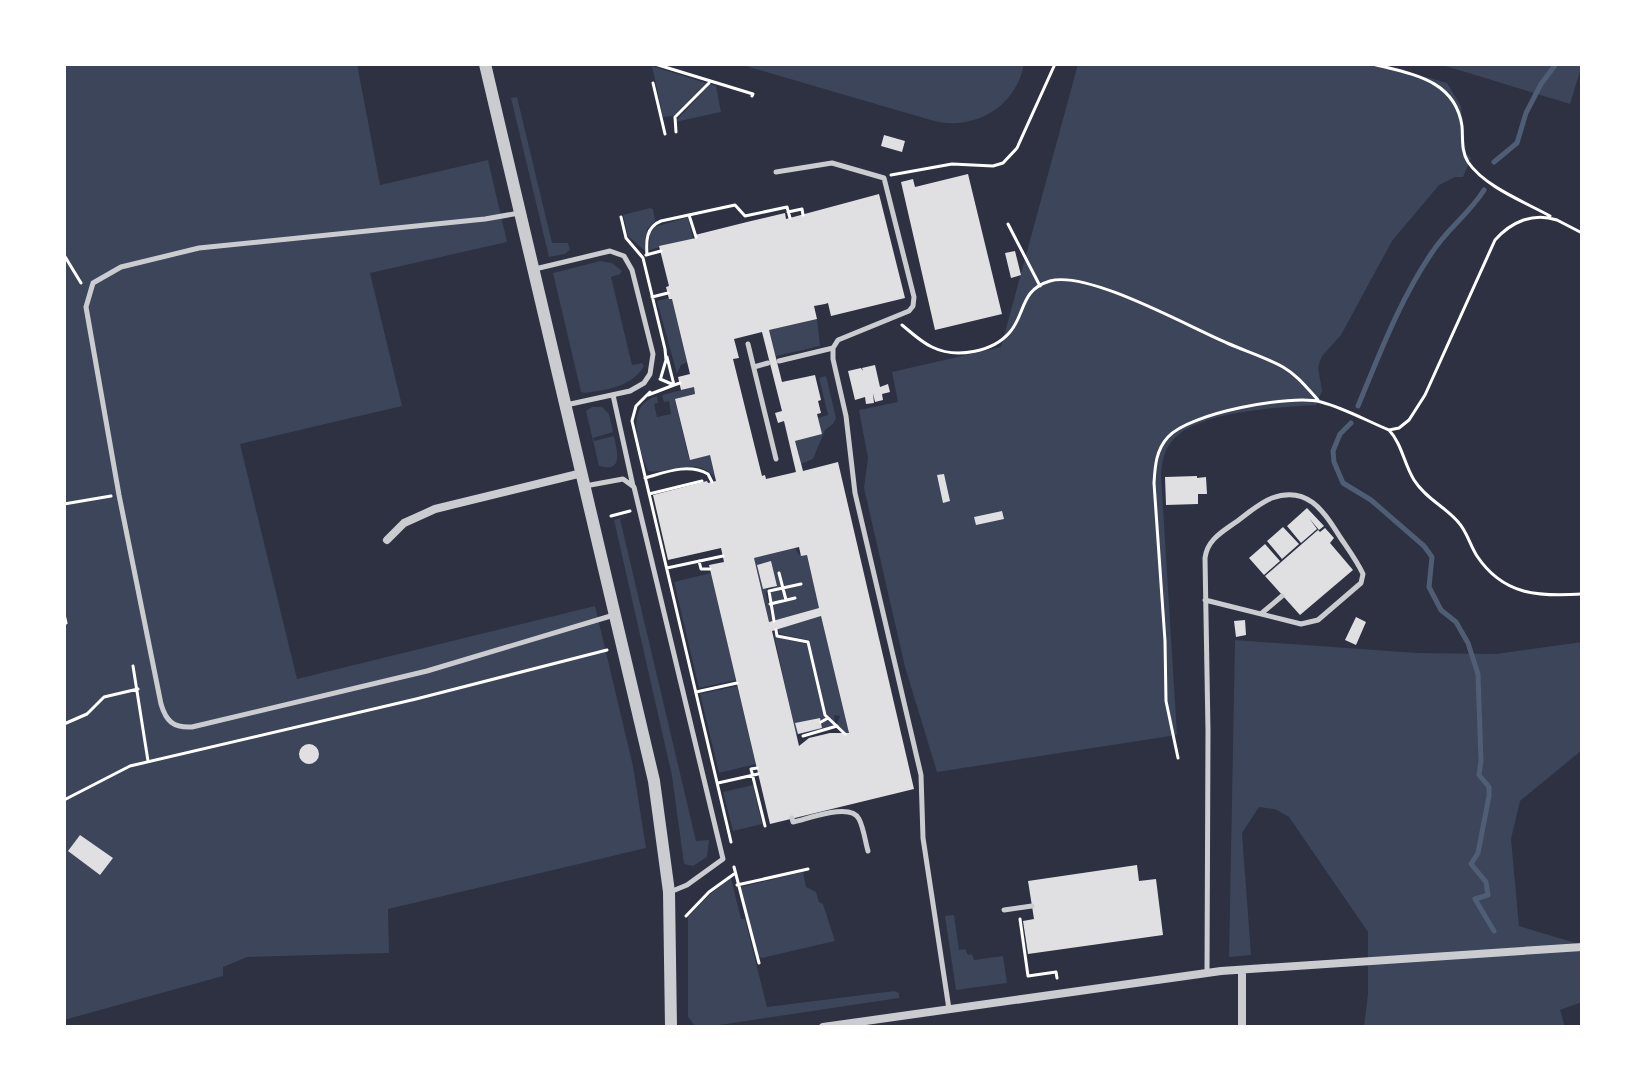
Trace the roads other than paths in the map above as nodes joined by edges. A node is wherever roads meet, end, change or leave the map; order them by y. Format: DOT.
graph roads {
  1 [pos="485,64"];
  2 [pos="776,172"];
  3 [pos="520,213"];
  4 [pos="534,269"];
  5 [pos="748,344"];
  6 [pos="833,348"];
  7 [pos="779,361"];
  8 [pos="768,363"];
  9 [pos="754,367"];
  10 [pos="613,395"];
  11 [pos="566,405"];
  12 [pos="776,459"];
  13 [pos="584,479"];
  14 [pos="634,487"];
  15 [pos="387,540"];
  16 [pos="1343,543"];
  17 [pos="1335,549"];
  18 [pos="1282,596"];
  19 [pos="1205,600"];
  20 [pos="615,614"];
  21 [pos="1261,614"];
  22 [pos="792,818"];
  23 [pos="868,851"];
  24 [pos="669,892"];
  25 [pos="1032,906"];
  26 [pos="1004,910"];
  27 [pos="1582,947"];
  28 [pos="1242,970"];
  29 [pos="1207,973"];
  30 [pos="949,1009"];
  31 [pos="671,1027"];
  32 [pos="823,1027"];
  33 [pos="1242,1027"];
  1 -- 3 [label="street"];
  2 -- 6 [label="lane"];
  3 -- 4 [label="street"];
  3 -- 20 [label="lane"];
  4 -- 10 [label="lane"];
  4 -- 11 [label="street"];
  5 -- 9 [label="lane"];
  6 -- 7 [label="lane"];
  6 -- 30 [label="lane"];
  8 -- 9 [label="lane"];
  9 -- 12 [label="lane"];
  10 -- 11 [label="lane"];
  10 -- 14 [label="lane"];
  11 -- 13 [label="street"];
  13 -- 14 [label="lane"];
  13 -- 15 [label="street"];
  13 -- 20 [label="street"];
  14 -- 24 [label="lane"];
  16 -- 17 [label="lane"];
  16 -- 19 [label="lane"];
  16 -- 21 [label="lane"];
  18 -- 21 [label="lane"];
  19 -- 21 [label="lane"];
  19 -- 29 [label="lane"];
  20 -- 24 [label="street"];
  22 -- 23 [label="lane"];
  24 -- 31 [label="street"];
  25 -- 26 [label="lane"];
  27 -- 28 [label="street"];
  28 -- 29 [label="street"];
  28 -- 33 [label="street"];
  29 -- 30 [label="street"];
  30 -- 32 [label="street"];
}
